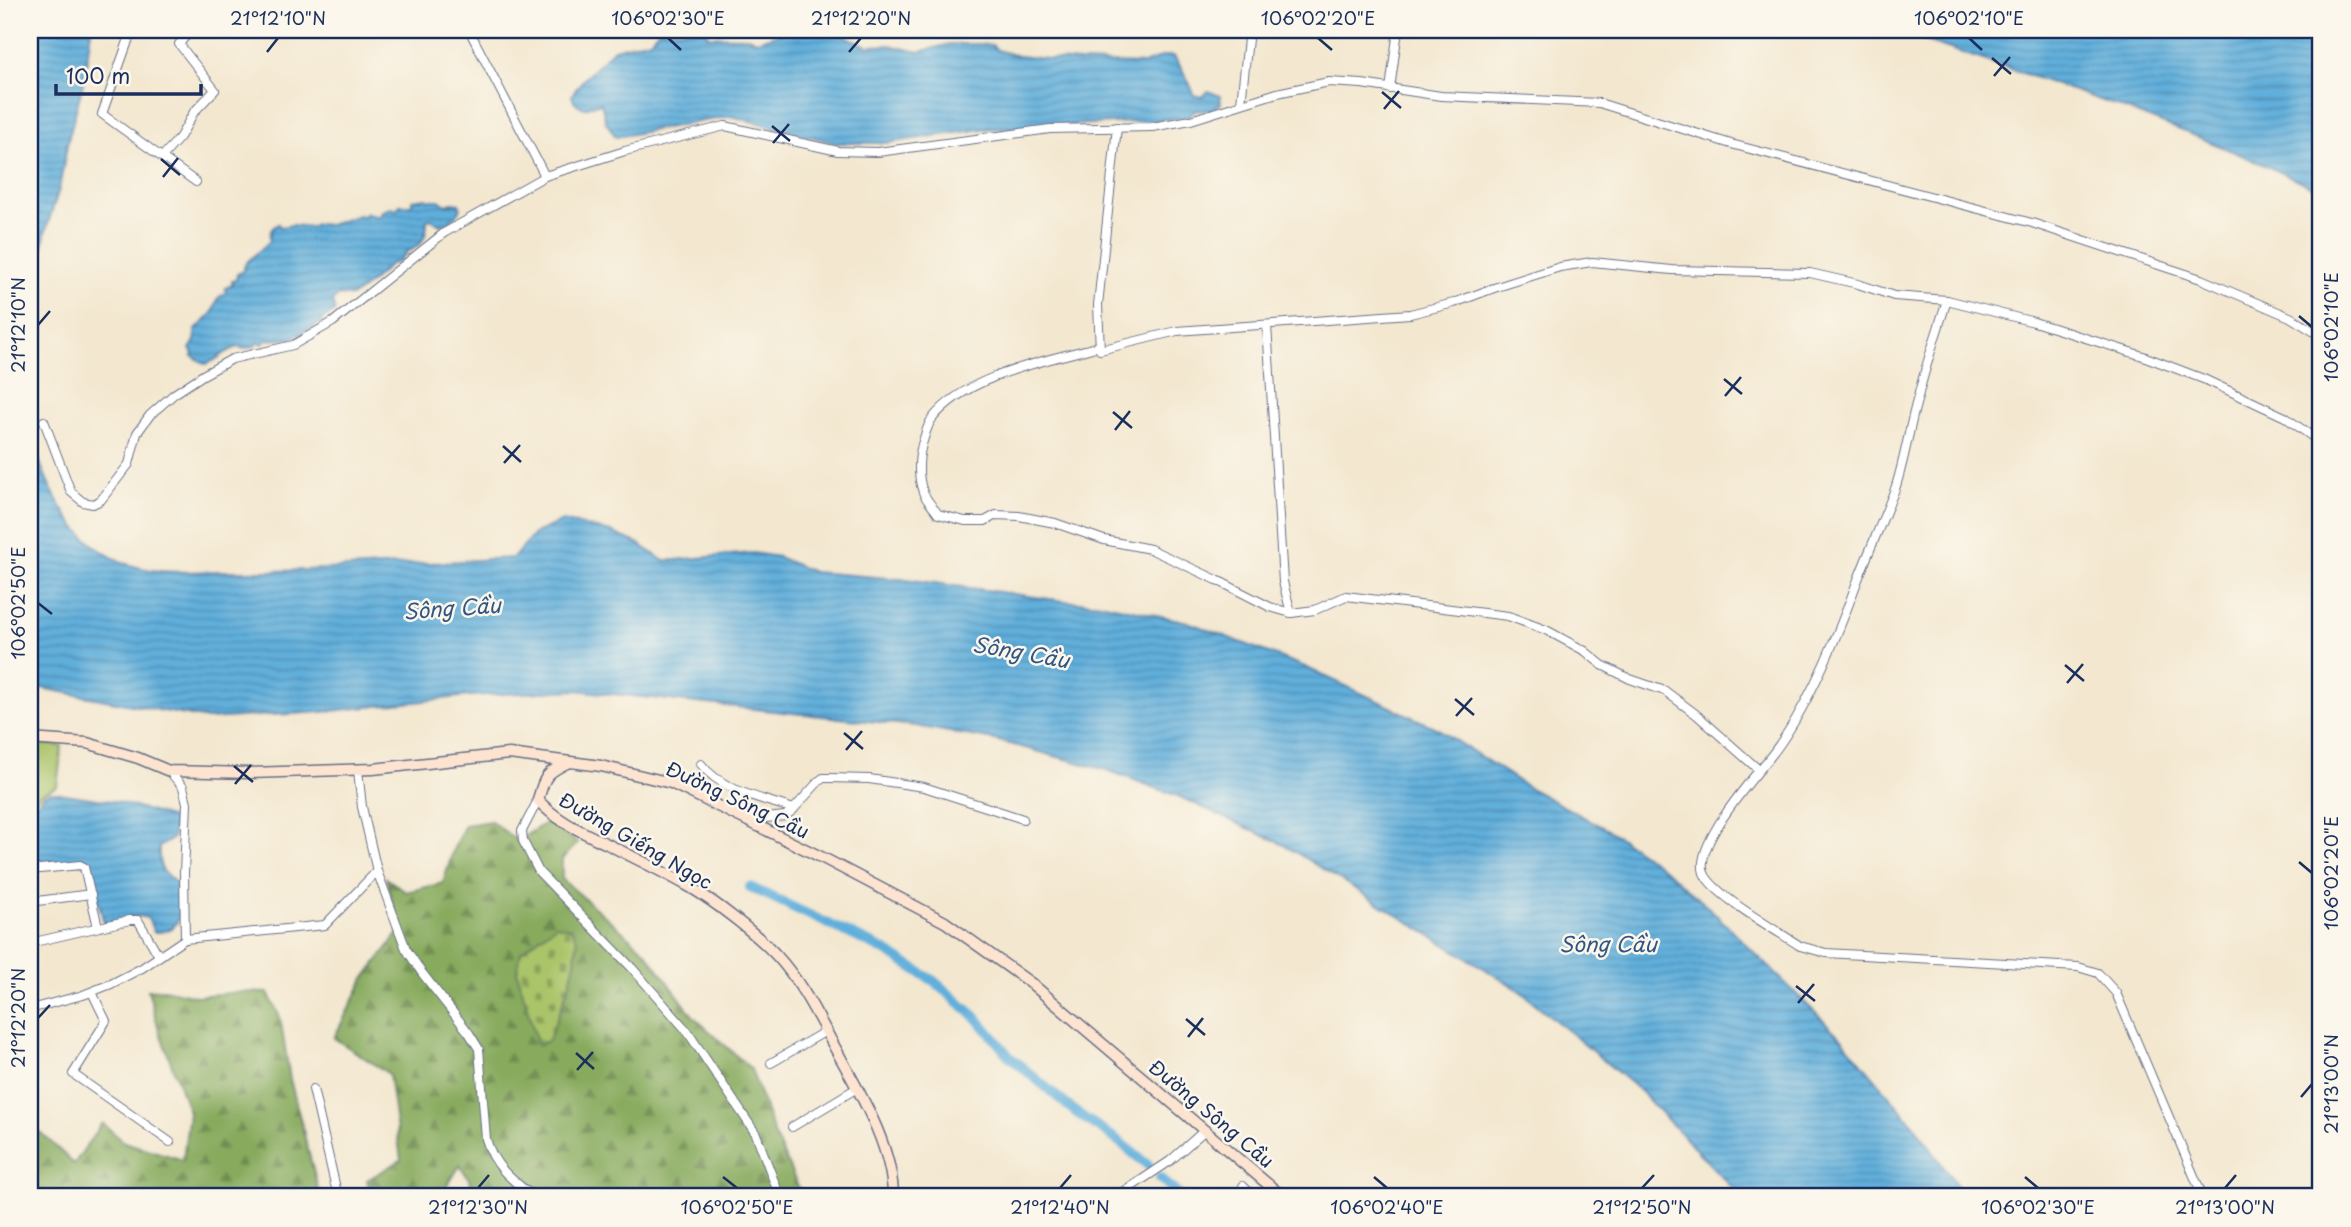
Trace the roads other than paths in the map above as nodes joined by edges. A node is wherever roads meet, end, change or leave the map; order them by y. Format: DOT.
graph roads {
  1 [pos="132,30"];
  2 [pos="191,30"];
  3 [pos="468,30"];
  4 [pos="1249,30"];
  5 [pos="1398,30"];
  6 [pos="1390,89"];
  7 [pos="1241,103"];
  8 [pos="1117,127"];
  9 [pos="162,157"];
  10 [pos="545,176"];
  11 [pos="196,182"];
  12 [pos="1947,300"];
  13 [pos="1267,325"];
  14 [pos="2321,336"];
  15 [pos="1099,346"];
  16 [pos="44,421"];
  17 [pos="2321,443"];
  18 [pos="1292,612"];
  19 [pos="30,739"];
  20 [pos="569,762"];
  21 [pos="701,764"];
  22 [pos="358,770"];
  23 [pos="1759,770"];
  24 [pos="169,771"];
  25 [pos="538,800"];
  26 [pos="794,809"];
  27 [pos="1023,819"];
  28 [pos="745,820"];
  29 [pos="30,870"];
  30 [pos="376,871"];
  31 [pos="90,894"];
  32 [pos="30,902"];
  33 [pos="98,927"];
  34 [pos="185,939"];
  35 [pos="30,943"];
  36 [pos="159,956"];
  37 [pos="92,992"];
  38 [pos="30,1009"];
  39 [pos="826,1031"];
  40 [pos="771,1063"];
  41 [pos="857,1088"];
  42 [pos="313,1090"];
  43 [pos="792,1127"];
  44 [pos="1205,1130"];
  45 [pos="170,1142"];
  46 [pos="1243,1186"];
  47 [pos="338,1197"];
  48 [pos="534,1197"];
  49 [pos="780,1197"];
  50 [pos="893,1197"];
  51 [pos="1116,1197"];
  52 [pos="1254,1197"];
  53 [pos="1283,1197"];
  54 [pos="2203,1197"];
  1 -- 9 [label="street"];
  2 -- 9 [label="street"];
  3 -- 10 [label="street"];
  4 -- 7 [label="street"];
  5 -- 6 [label="street"];
  6 -- 7 [label="street"];
  6 -- 14 [label="street"];
  7 -- 8 [label="street"];
  8 -- 10 [label="street"];
  8 -- 15 [label="street"];
  9 -- 11 [label="street"];
  10 -- 16 [label="street"];
  12 -- 13 [label="street"];
  12 -- 17 [label="street"];
  12 -- 23 [label="street"];
  13 -- 15 [label="street"];
  13 -- 18 [label="street"];
  15 -- 18 [label="street"];
  18 -- 23 [label="street"];
  19 -- 24 [label="main road, Đường Sông Cầu"];
  20 -- 22 [label="main road, Đường Sông Cầu"];
  20 -- 25 [label="main road, Đường Giếng Ngọc"];
  20 -- 28 [label="main road, Đường Sông Cầu"];
  21 -- 26 [label="street"];
  22 -- 24 [label="main road, Đường Sông Cầu"];
  22 -- 30 [label="street"];
  23 -- 54 [label="street"];
  24 -- 34 [label="street"];
  25 -- 39 [label="main road, Đường Giếng Ngọc"];
  25 -- 49 [label="street"];
  26 -- 27 [label="street"];
  26 -- 28 [label="street"];
  28 -- 44 [label="main road, Đường Sông Cầu"];
  29 -- 31 [label="street"];
  30 -- 34 [label="street"];
  30 -- 48 [label="street"];
  31 -- 32 [label="street"];
  31 -- 33 [label="street"];
  33 -- 35 [label="street"];
  33 -- 36 [label="street"];
  34 -- 36 [label="street"];
  36 -- 37 [label="street"];
  37 -- 38 [label="street"];
  37 -- 45 [label="street"];
  39 -- 40 [label="street"];
  39 -- 41 [label="main road, Đường Giếng Ngọc"];
  41 -- 43 [label="street"];
  41 -- 50 [label="main road, Đường Giếng Ngọc"];
  42 -- 47 [label="street"];
  44 -- 51 [label="street"];
  44 -- 53 [label="main road, Đường Sông Cầu"];
  46 -- 52 [label="street"];
}
